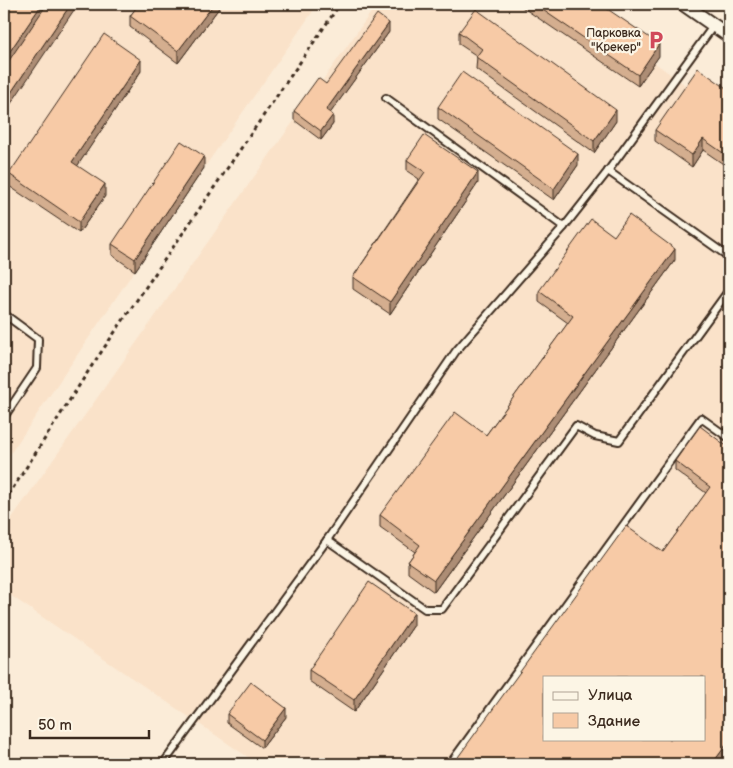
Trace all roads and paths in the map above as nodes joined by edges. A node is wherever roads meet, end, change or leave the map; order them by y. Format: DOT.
graph roads {
  1 [pos="340,4"];
  2 [pos="683,4"];
  3 [pos="714,25"];
  4 [pos="729,36"];
  5 [pos="386,98"];
  6 [pos="608,171"];
  7 [pos="564,227"];
  8 [pos="729,257"];
  9 [pos="729,290"];
  10 [pos="4,314"];
  11 [pos="4,417"];
  12 [pos="729,438"];
  13 [pos="4,502"];
  14 [pos="328,540"];
  15 [pos="162,764"];
  16 [pos="450,764"];
  1 -- 13 [label="path"];
  2 -- 3 [label="street"];
  3 -- 4 [label="street"];
  3 -- 6 [label="lane"];
  5 -- 7 [label="lane"];
  6 -- 7 [label="lane"];
  6 -- 8 [label="lane"];
  7 -- 14 [label="lane"];
  9 -- 14 [label="lane"];
  10 -- 11 [label="lane"];
  12 -- 16 [label="lane"];
  14 -- 15 [label="lane"];
}
